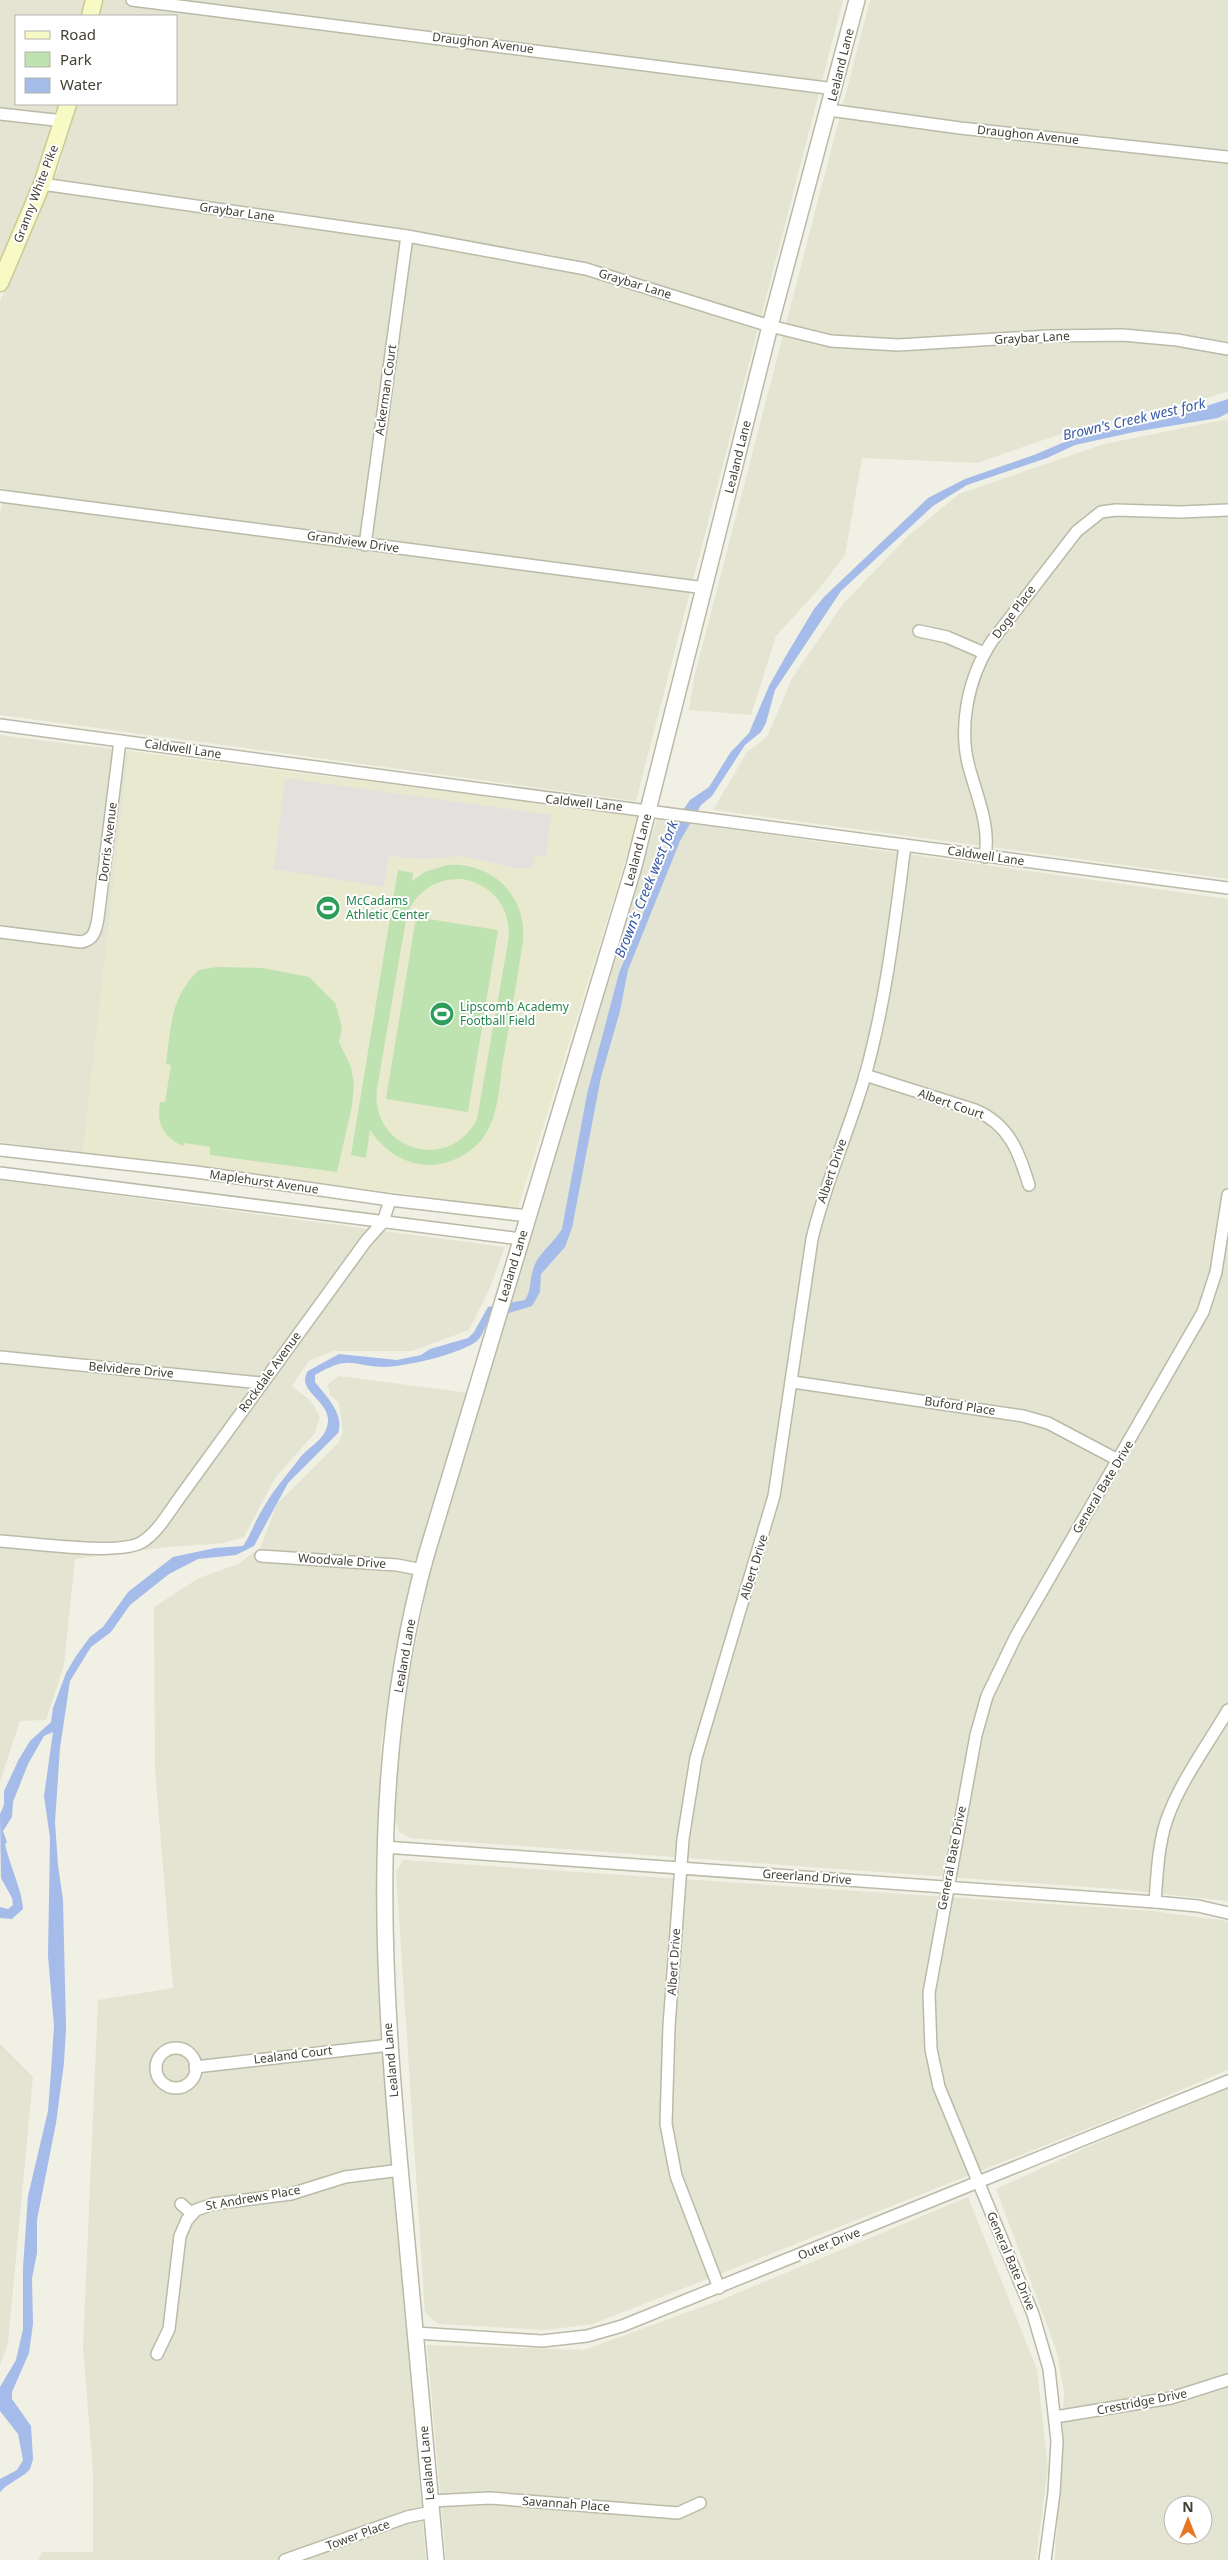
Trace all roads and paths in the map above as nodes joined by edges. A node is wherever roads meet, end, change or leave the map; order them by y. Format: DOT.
graph roads {
  1 [pos="94,0"];
  2 [pos="132,0"];
  3 [pos="857,0"];
  4 [pos="90,15"];
  5 [pos="835,89"];
  6 [pos="68,105"];
  7 [pos="829,110"];
  8 [pos="0,114"];
  9 [pos="64,121"];
  10 [pos="1228,157"];
  11 [pos="42,184"];
  12 [pos="407,236"];
  13 [pos="0,284"];
  14 [pos="770,326"];
  15 [pos="1228,349"];
  16 [pos="0,496"];
  17 [pos="1228,510"];
  18 [pos="365,545"];
  19 [pos="706,588"];
  20 [pos="919,631"];
  21 [pos="984,653"];
  22 [pos="0,725"];
  23 [pos="120,741"];
  24 [pos="649,810"];
  25 [pos="906,845"];
  26 [pos="986,857"];
  27 [pos="1228,888"];
  28 [pos="0,932"];
  29 [pos="865,1075"];
  30 [pos="0,1150"];
  31 [pos="0,1173"];
  32 [pos="1029,1185"];
  33 [pos="1228,1195"];
  34 [pos="390,1200"];
  35 [pos="528,1216"];
  36 [pos="383,1222"];
  37 [pos="1225,1238"];
  38 [pos="521,1239"];
  39 [pos="0,1357"];
  40 [pos="793,1382"];
  41 [pos="261,1383"];
  42 [pos="1118,1460"];
  43 [pos="0,1541"];
  44 [pos="261,1556"];
  45 [pos="422,1570"];
  46 [pos="1228,1710"];
  47 [pos="384,1847"];
  48 [pos="681,1868"];
  49 [pos="947,1887"];
  50 [pos="1155,1902"];
  51 [pos="1228,1913"];
  52 [pos="390,2046"];
  53 [pos="196,2066"];
  54 [pos="1228,2081"];
  55 [pos="401,2170"];
  56 [pos="978,2183"];
  57 [pos="181,2204"];
  58 [pos="192,2214"];
  59 [pos="719,2288"];
  60 [pos="416,2333"];
  61 [pos="157,2354"];
  62 [pos="1228,2380"];
  63 [pos="1055,2417"];
  64 [pos="700,2503"];
  65 [pos="431,2507"];
  66 [pos="286,2560"];
  67 [pos="436,2560"];
  68 [pos="1045,2560"];
  1 -- 4 [label="main road"];
  2 -- 5 [label="street, Draughon Avenue"];
  3 -- 5 [label="street, Lealand Lane"];
  5 -- 7 [label="street, Lealand Lane"];
  6 -- 9 [label="main road, Granny White Pike"];
  7 -- 10 [label="street, Draughon Avenue"];
  7 -- 14 [label="street, Lealand Lane"];
  8 -- 9 [label="street"];
  9 -- 11 [label="main road, Granny White Pike"];
  11 -- 12 [label="street, Graybar Lane"];
  11 -- 13 [label="main road, Granny White Pike"];
  12 -- 14 [label="street, Graybar Lane"];
  12 -- 18 [label="street, Ackerman Court"];
  14 -- 15 [label="street, Graybar Lane"];
  14 -- 19 [label="street, Lealand Lane"];
  16 -- 18 [label="street, Grandview Drive"];
  17 -- 21 [label="street, Doge Place"];
  18 -- 19 [label="street, Grandview Drive"];
  19 -- 24 [label="street, Lealand Lane"];
  20 -- 21 [label="street"];
  21 -- 26 [label="street, Doge Place"];
  22 -- 23 [label="street, Caldwell Lane"];
  23 -- 24 [label="street, Caldwell Lane"];
  23 -- 28 [label="street, Dorris Avenue"];
  24 -- 25 [label="street, Caldwell Lane"];
  24 -- 35 [label="street, Lealand Lane"];
  25 -- 26 [label="street, Caldwell Lane"];
  25 -- 29 [label="street, Albert Drive"];
  26 -- 27 [label="street, Caldwell Lane"];
  29 -- 32 [label="street, Albert Court"];
  29 -- 40 [label="street, Albert Drive"];
  30 -- 34 [label="street, Maplehurst Avenue"];
  31 -- 36 [label="street, Maplehurst Avenue"];
  33 -- 37 [label="street, General Bate Drive"];
  34 -- 35 [label="street, Maplehurst Avenue"];
  34 -- 36 [label="street, Rockdale Avenue"];
  35 -- 38 [label="street, Lealand Lane"];
  36 -- 38 [label="street, Maplehurst Avenue"];
  36 -- 41 [label="street, Rockdale Avenue"];
  37 -- 42 [label="street, General Bate Drive"];
  38 -- 45 [label="street, Lealand Lane"];
  39 -- 41 [label="street, Belvidere Drive"];
  40 -- 42 [label="street, Buford Place"];
  40 -- 48 [label="street, Albert Drive"];
  41 -- 43 [label="street, Rockdale Avenue"];
  42 -- 49 [label="street, General Bate Drive"];
  44 -- 45 [label="street, Woodvale Drive"];
  45 -- 47 [label="street, Lealand Lane"];
  46 -- 50 [label="street"];
  47 -- 48 [label="street, Greerland Drive"];
  47 -- 52 [label="street, Lealand Lane"];
  48 -- 49 [label="street, Greerland Drive"];
  48 -- 59 [label="street, Albert Drive"];
  49 -- 50 [label="street, Greerland Drive"];
  49 -- 56 [label="street, General Bate Drive"];
  50 -- 51 [label="street, Greerland Drive"];
  52 -- 53 [label="street, Lealand Court"];
  52 -- 55 [label="street, Lealand Lane"];
  54 -- 56 [label="street, Outer Drive"];
  55 -- 58 [label="street, St Andrews Place"];
  55 -- 60 [label="street, Lealand Lane"];
  56 -- 59 [label="street, Outer Drive"];
  56 -- 63 [label="street, General Bate Drive"];
  57 -- 58 [label="street"];
  58 -- 61 [label="street, St Andrews Place"];
  59 -- 60 [label="street, Outer Drive"];
  60 -- 65 [label="street, Lealand Lane"];
  62 -- 63 [label="street, Crestridge Drive"];
  63 -- 68 [label="street, General Bate Drive"];
  64 -- 65 [label="street, Savannah Place"];
  65 -- 66 [label="street, Tower Place"];
  65 -- 67 [label="street, Lealand Lane"];
}
